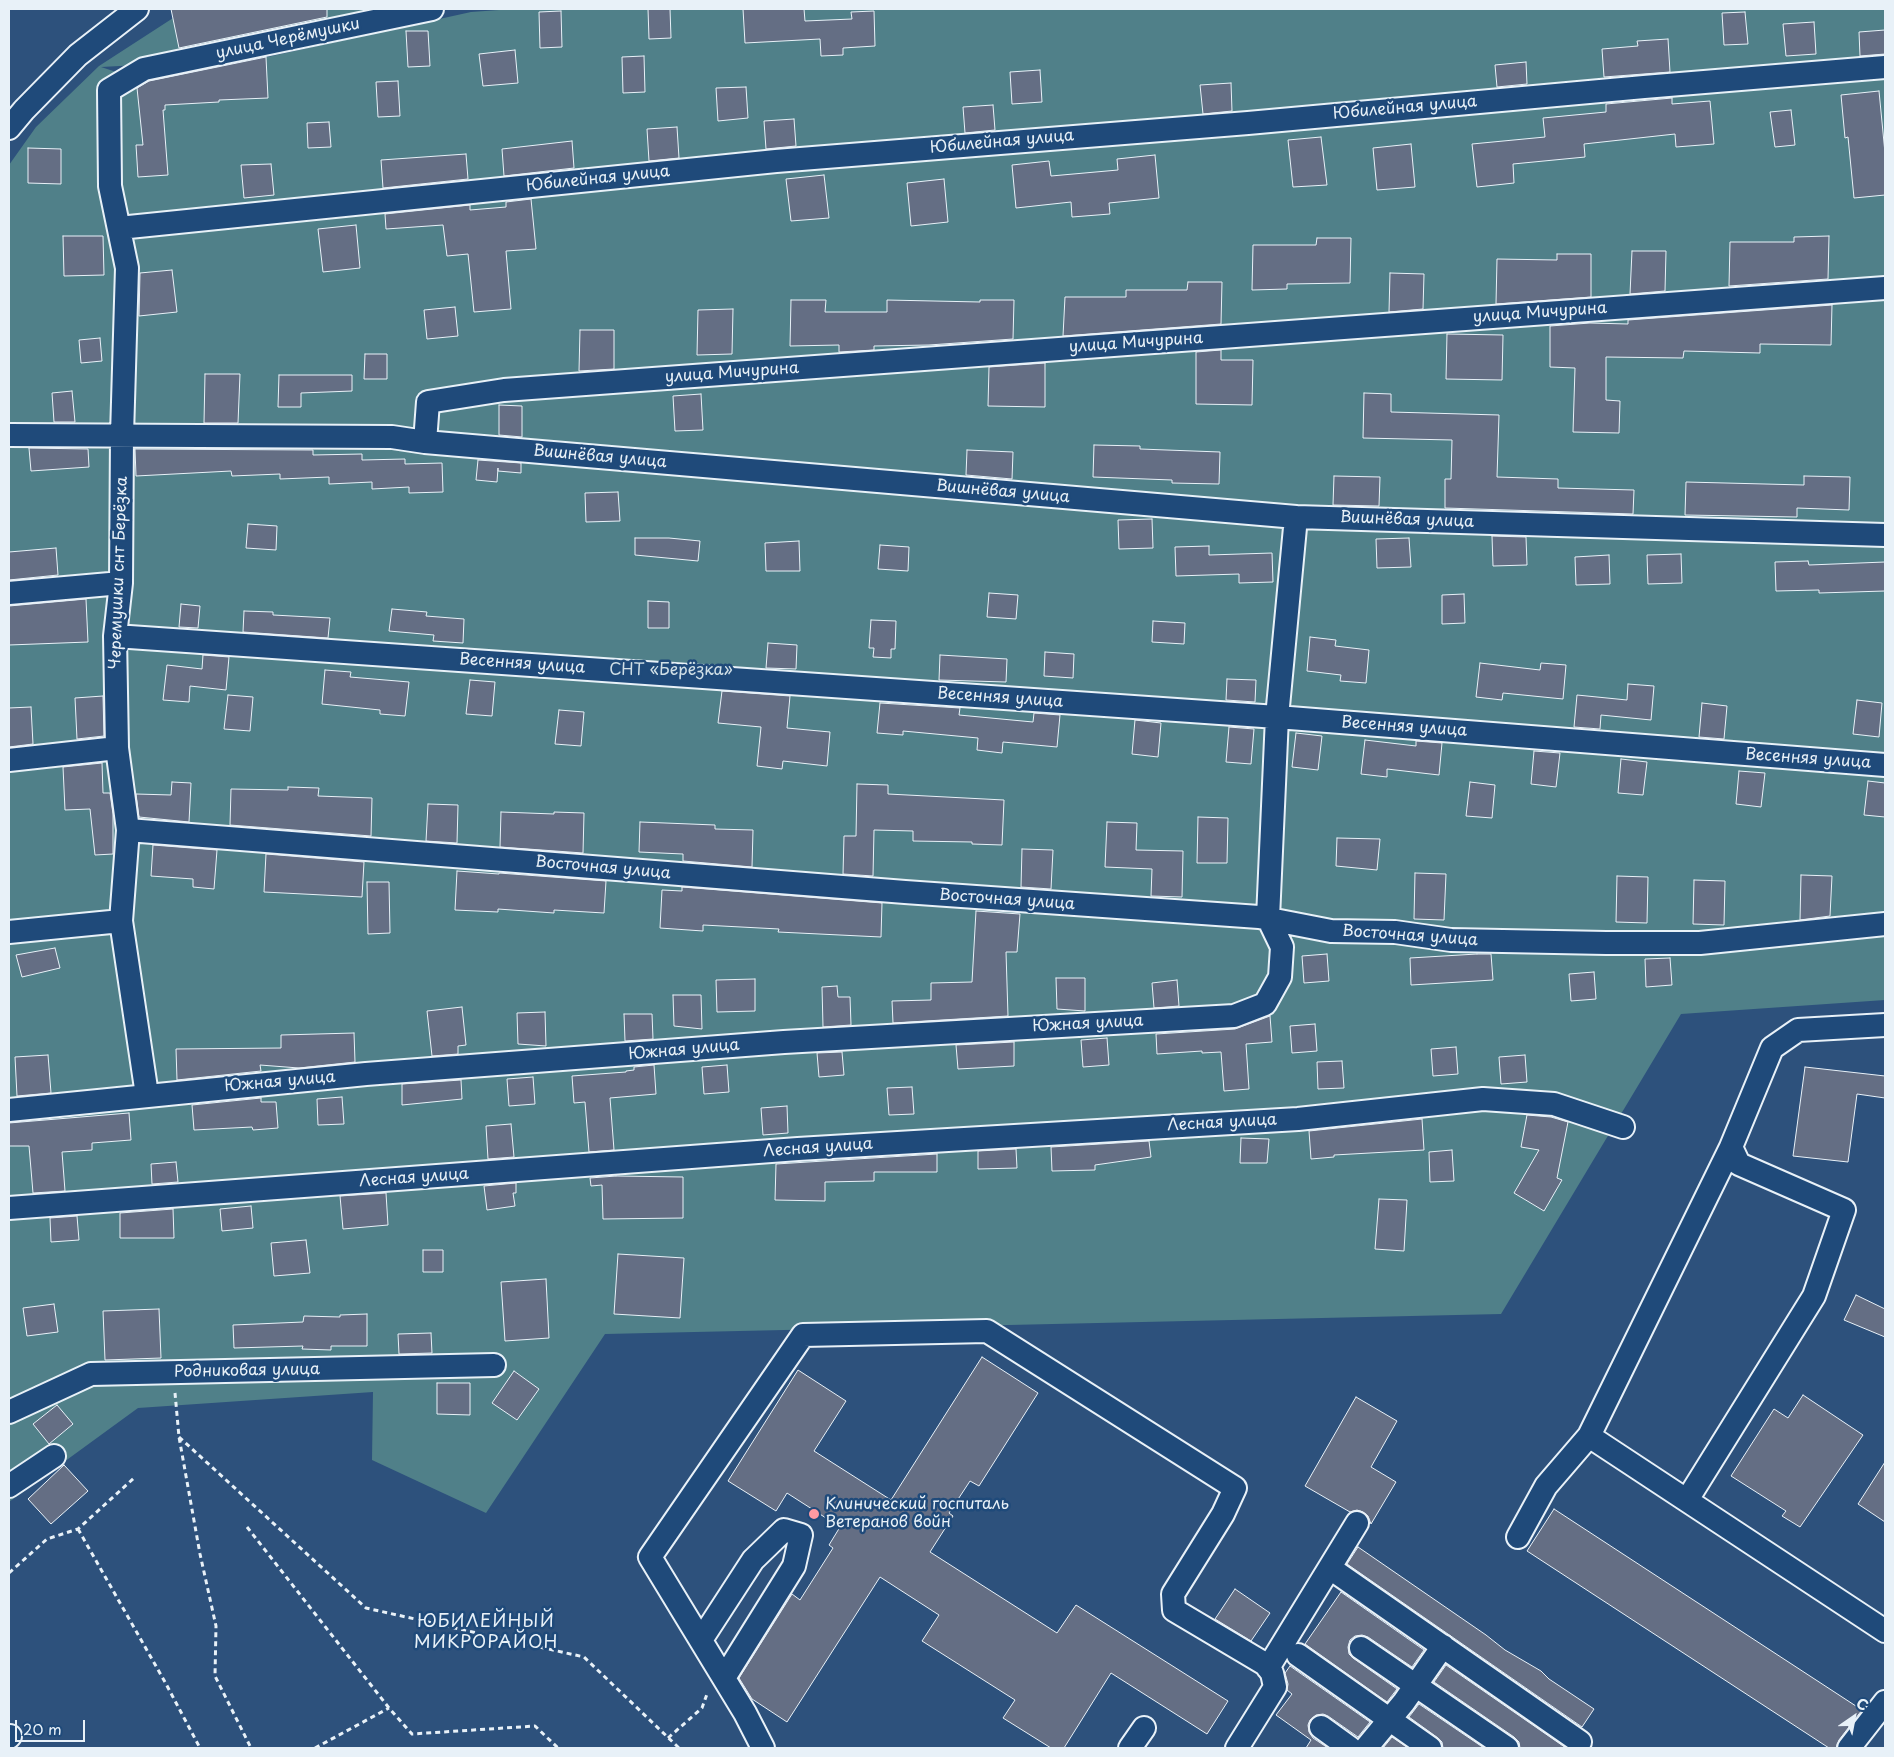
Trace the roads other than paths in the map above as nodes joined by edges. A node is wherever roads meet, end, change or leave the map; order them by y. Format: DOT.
graph roads {
  1 [pos="137,9"];
  2 [pos="432,9"];
  3 [pos="1885,67"];
  4 [pos="144,69"];
  5 [pos="9,128"];
  6 [pos="119,228"];
  7 [pos="1885,288"];
  8 [pos="9,435"];
  9 [pos="122,435"];
  10 [pos="425,442"];
  11 [pos="1296,517"];
  12 [pos="1885,535"];
  13 [pos="121,583"];
  14 [pos="9,593"];
  15 [pos="115,636"];
  16 [pos="1277,717"];
  17 [pos="117,748"];
  18 [pos="9,760"];
  19 [pos="1885,765"];
  20 [pos="128,830"];
  21 [pos="1268,918"];
  22 [pos="121,922"];
  23 [pos="1885,924"];
  24 [pos="9,932"];
  25 [pos="1885,1025"];
  26 [pos="146,1095"];
  27 [pos="9,1110"];
  28 [pos="1623,1127"];
  29 [pos="1731,1148"];
  30 [pos="9,1208"];
  31 [pos="494,1365"];
  32 [pos="9,1412"];
  33 [pos="1590,1436"];
  34 [pos="54,1456"];
  35 [pos="9,1486"];
  36 [pos="1687,1500"];
  37 [pos="1357,1523"];
  38 [pos="1518,1537"];
  39 [pos="1330,1568"];
  40 [pos="1885,1631"];
  41 [pos="700,1640"];
  42 [pos="1443,1646"];
  43 [pos="1361,1648"];
  44 [pos="1298,1655"];
  45 [pos="1268,1668"];
  46 [pos="720,1672"];
  47 [pos="1416,1684"];
  48 [pos="1885,1702"];
  49 [pos="1389,1720"];
  50 [pos="1321,1727"];
  51 [pos="1144,1728"];
  52 [pos="1580,1742"];
  53 [pos="763,1748"];
  54 [pos="1130,1748"];
  55 [pos="1237,1748"];
  56 [pos="1350,1748"];
  57 [pos="1366,1748"];
  58 [pos="1430,1748"];
  59 [pos="1507,1748"];
  60 [pos="1849,1748"];
  1 -- 5 [label="street"];
  2 -- 4 [label="street, улица Черёмушки"];
  3 -- 6 [label="street, Юбилейная улица"];
  4 -- 6 [label="street, Черемушки снт Берёзка"];
  6 -- 9 [label="street, Черемушки снт Берёзка"];
  7 -- 10 [label="street, улица Мичурина"];
  8 -- 9 [label="street"];
  9 -- 10 [label="street, Вишнёвая улица"];
  9 -- 13 [label="street, Черемушки снт Берёзка"];
  10 -- 11 [label="street, Вишнёвая улица"];
  11 -- 12 [label="street, Вишнёвая улица"];
  11 -- 16 [label="street"];
  13 -- 14 [label="street"];
  13 -- 15 [label="street, Черемушки снт Берёзка"];
  15 -- 16 [label="street, Весенняя улица"];
  15 -- 17 [label="street, Черемушки снт Берёзка"];
  16 -- 19 [label="street, Весенняя улица"];
  16 -- 21 [label="street"];
  17 -- 18 [label="street"];
  17 -- 20 [label="street, Черемушки снт Берёзка"];
  20 -- 21 [label="street, Восточная улица"];
  20 -- 22 [label="street, Черемушки снт Берёзка"];
  21 -- 23 [label="street, Восточная улица"];
  21 -- 26 [label="street, Южная улица"];
  22 -- 24 [label="street"];
  22 -- 26 [label="street, Черемушки снт Берёзка"];
  25 -- 29 [label="street"];
  26 -- 27 [label="street, Южная улица"];
  28 -- 30 [label="street, Лесная улица"];
  29 -- 33 [label="street"];
  29 -- 36 [label="street"];
  31 -- 32 [label="street, Родниковая улица"];
  33 -- 36 [label="street"];
  33 -- 38 [label="street"];
  34 -- 35 [label="street"];
  36 -- 40 [label="street"];
  37 -- 39 [label="street"];
  39 -- 42 [label="street"];
  39 -- 45 [label="street"];
  41 -- 45 [label="street"];
  41 -- 46 [label="street"];
  41 -- 46 [label="street"];
  42 -- 47 [label="street"];
  42 -- 52 [label="street"];
  43 -- 47 [label="street"];
  44 -- 49 [label="street"];
  45 -- 55 [label="street"];
  46 -- 53 [label="street"];
  47 -- 49 [label="street"];
  47 -- 59 [label="street"];
  48 -- 60 [label="street"];
  49 -- 57 [label="street"];
  49 -- 58 [label="street"];
  50 -- 56 [label="street"];
  51 -- 54 [label="street"];
}
